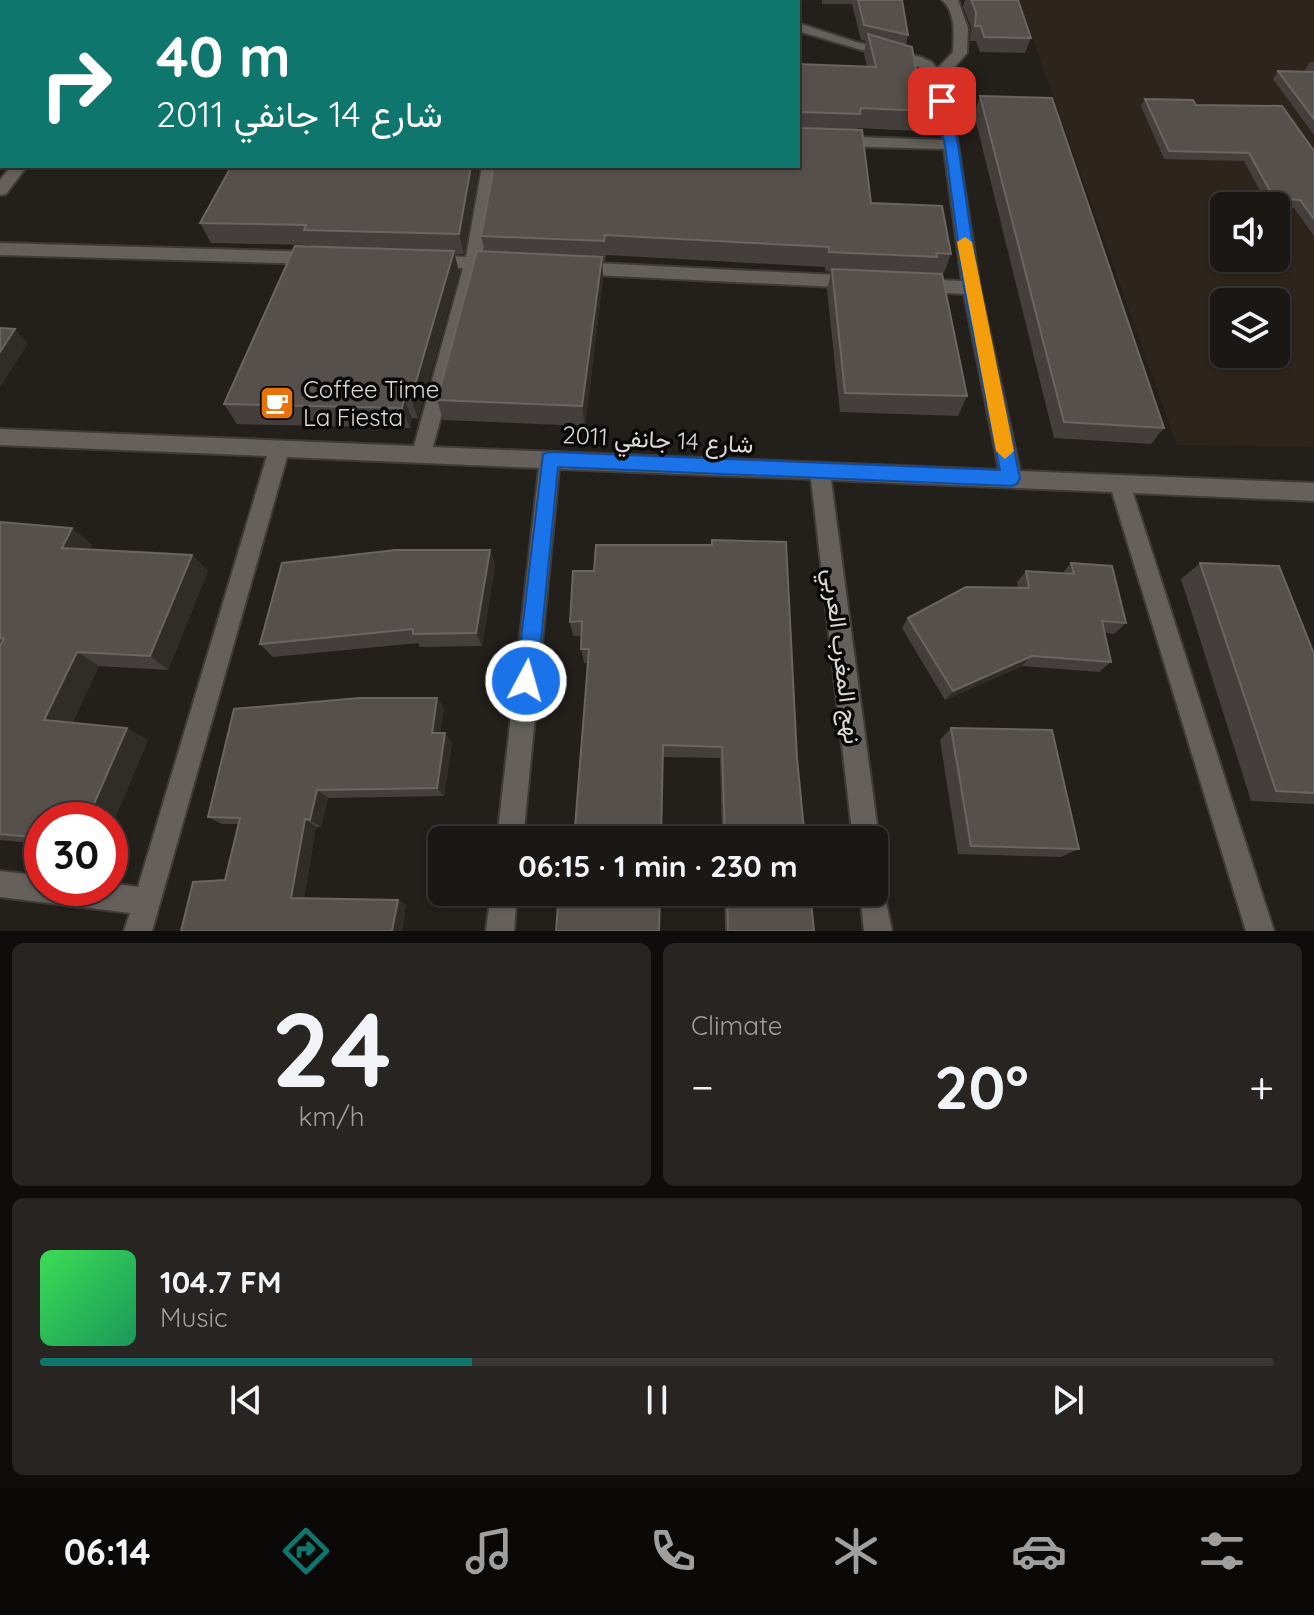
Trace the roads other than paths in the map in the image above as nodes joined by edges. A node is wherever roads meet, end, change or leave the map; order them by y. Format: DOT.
graph roads {
  1 [pos="948,0"];
  2 [pos="800,28"];
  3 [pos="937,78"];
  4 [pos="800,140"];
  5 [pos="951,145"];
  6 [pos="17,168"];
  7 [pos="490,168"];
  8 [pos="0,190"];
  9 [pos="0,249"];
  10 [pos="331,259"];
  11 [pos="410,261"];
  12 [pos="473,263"];
  13 [pos="520,265"];
  14 [pos="551,267"];
  15 [pos="971,288"];
  16 [pos="0,437"];
  17 [pos="279,449"];
  18 [pos="422,453"];
  19 [pos="550,459"];
  20 [pos="820,472"];
  21 [pos="1011,478"];
  22 [pos="1119,482"];
  23 [pos="1314,492"];
  24 [pos="511,826"];
  25 [pos="864,826"];
  26 [pos="0,884"];
  27 [pos="146,901"];
  28 [pos="503,906"];
  29 [pos="875,906"];
  30 [pos="138,931"];
  31 [pos="500,931"];
  32 [pos="878,931"];
  33 [pos="1260,931"];
  1 -- 3 [label="street"];
  2 -- 3 [label="street"];
  3 -- 5 [label="street"];
  4 -- 5 [label="street"];
  5 -- 15 [label="street"];
  6 -- 8 [label="street"];
  7 -- 12 [label="street"];
  9 -- 10 [label="street"];
  11 -- 12 [label="street"];
  12 -- 13 [label="street"];
  12 -- 18 [label="street"];
  14 -- 15 [label="street"];
  15 -- 21 [label="street"];
  16 -- 17 [label="street, شارع 14 جانفي 2011"];
  17 -- 18 [label="street, شارع 14 جانفي 2011"];
  17 -- 27 [label="street"];
  18 -- 19 [label="street, شارع 14 جانفي 2011"];
  19 -- 20 [label="street, شارع 14 جانفي 2011"];
  19 -- 24 [label="street"];
  20 -- 21 [label="street, شارع 14 جانفي 2011"];
  20 -- 25 [label="street, نهج المغرب العربي"];
  21 -- 22 [label="street, شارع 14 جانفي 2011"];
  22 -- 23 [label="street, شارع 14 جانفي 2011"];
  22 -- 33 [label="street"];
  26 -- 27 [label="street"];
  27 -- 30 [label="street"];
  28 -- 31 [label="street"];
  29 -- 32 [label="street"];
}
